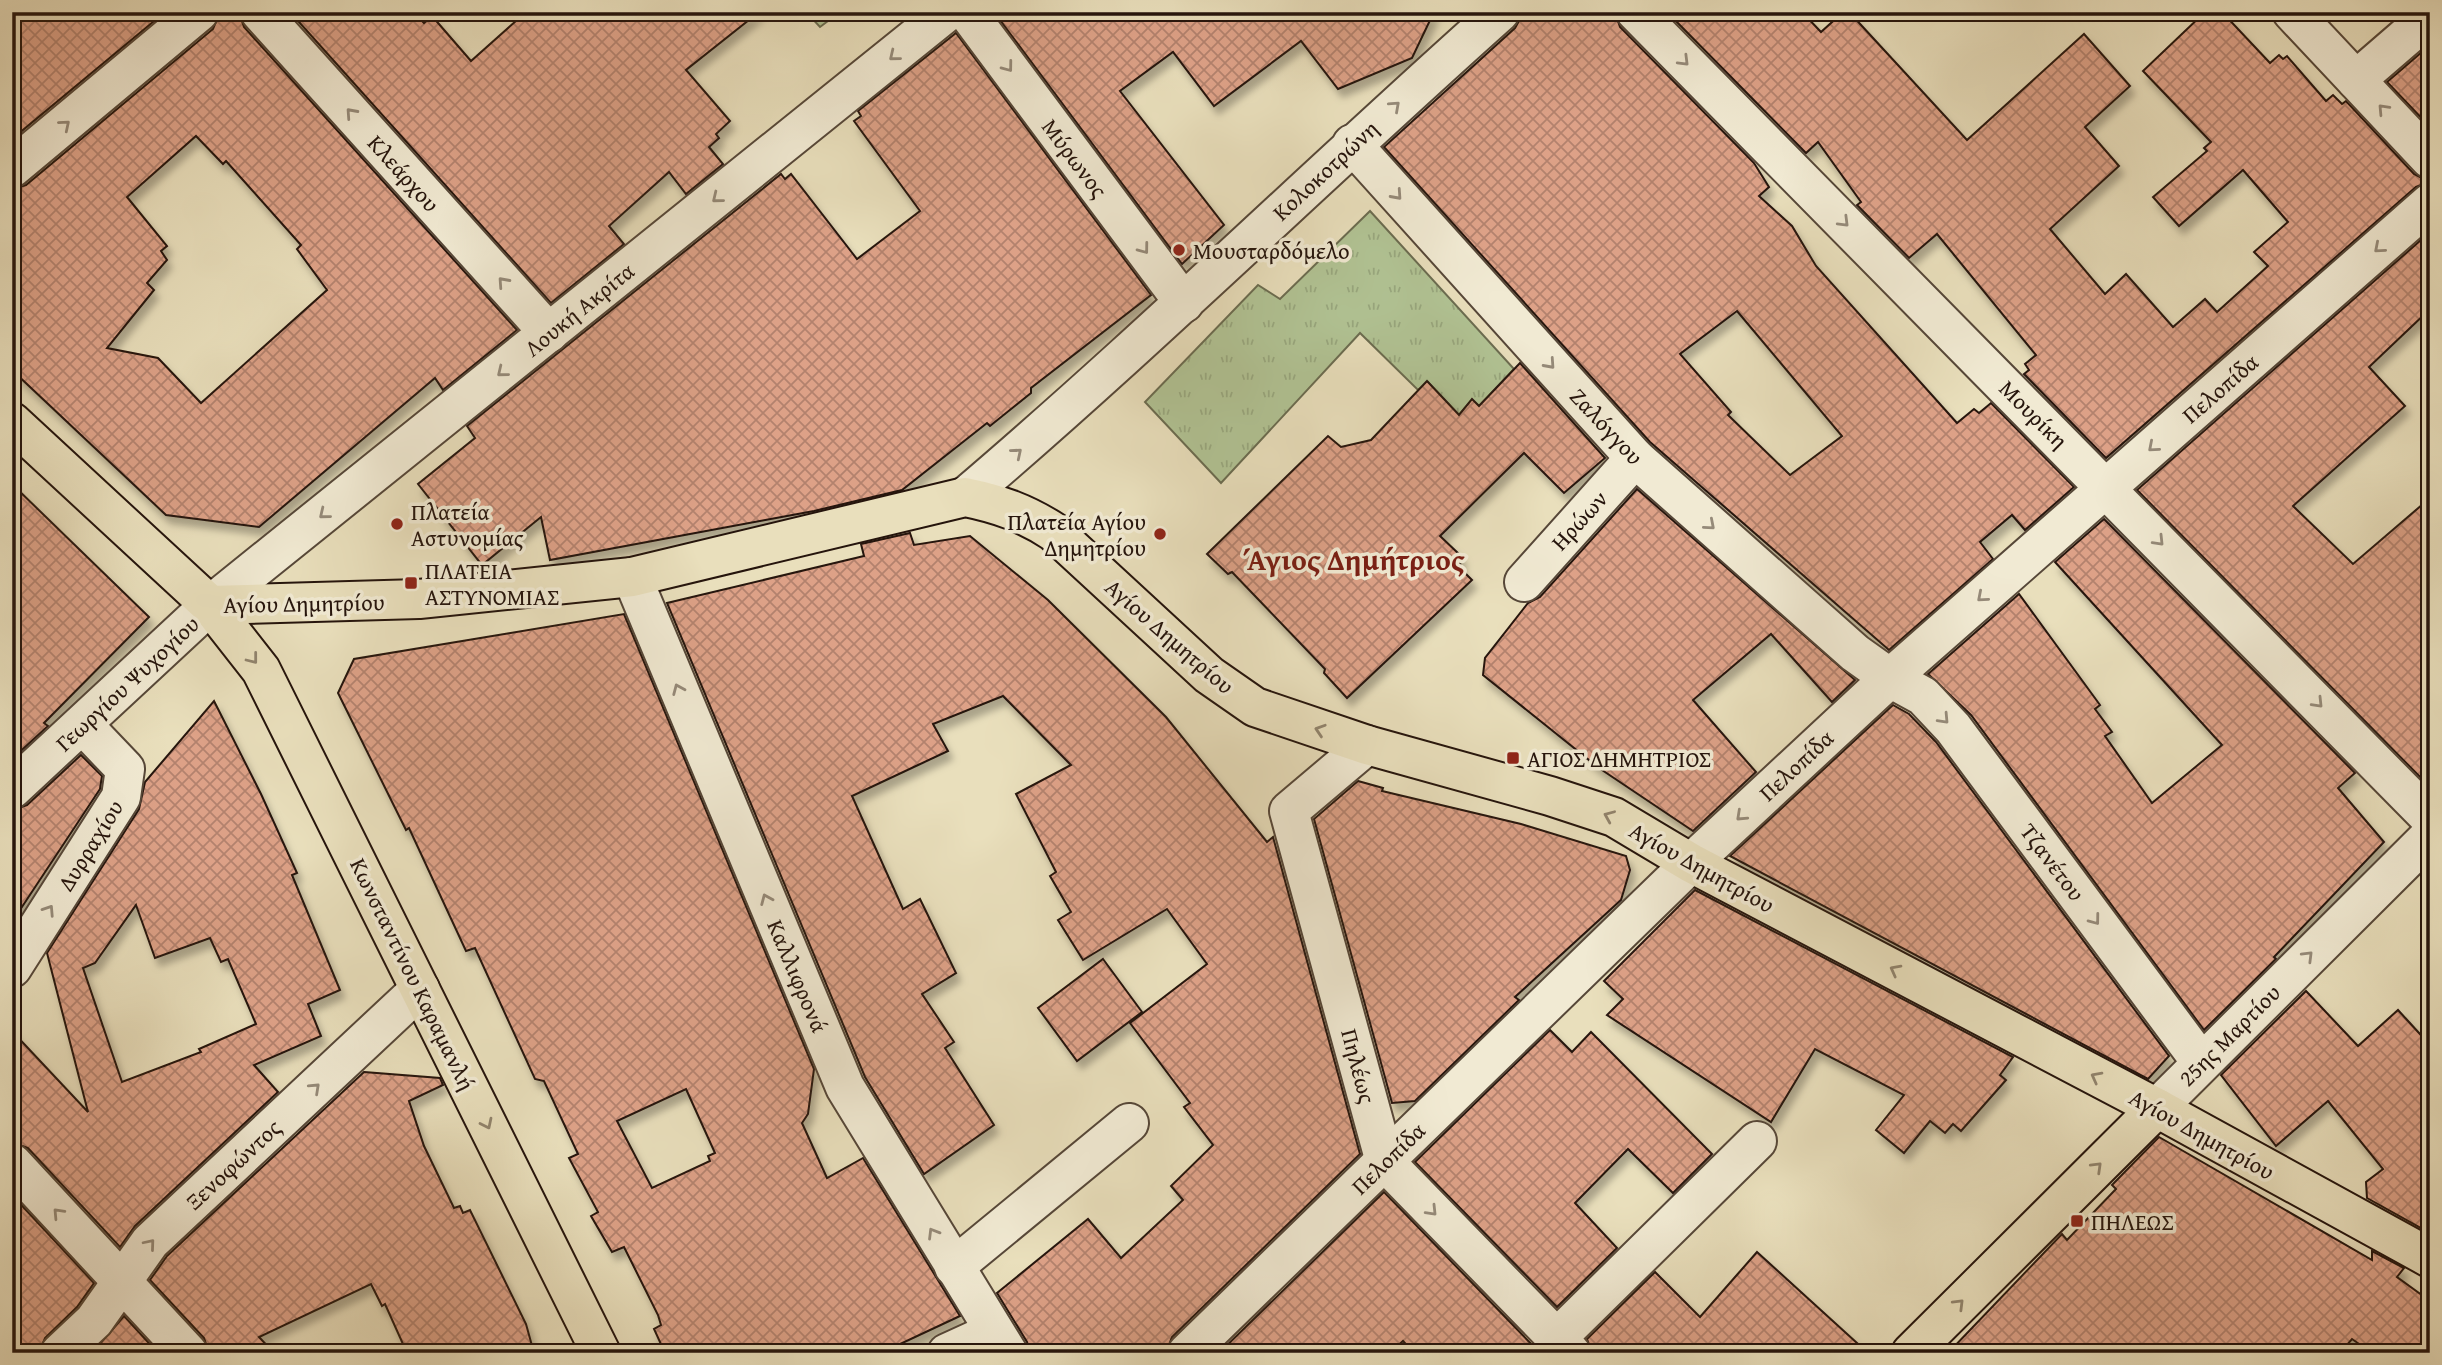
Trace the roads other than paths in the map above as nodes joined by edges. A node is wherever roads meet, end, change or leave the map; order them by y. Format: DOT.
graph roads {
  1 [pos="199,12"];
  2 [pos="260,12"];
  3 [pos="947,12"];
  4 [pos="967,12"];
  5 [pos="1500,12"];
  6 [pos="1636,12"];
  7 [pos="2292,12"];
  8 [pos="2430,16"];
  9 [pos="2356,80"];
  10 [pos="1352,144"];
  11 [pos="2430,159"];
  12 [pos="12,168"];
  13 [pos="2430,203"];
  14 [pos="1184,303"];
  15 [pos="549,333"];
  16 [pos="12,422"];
  17 [pos="1635,458"];
  18 [pos="2107,487"];
  19 [pos="965,497"];
  20 [pos="632,577"];
  21 [pos="1524,582"];
  22 [pos="210,605"];
  23 [pos="1890,678"];
  24 [pos="83,724"];
  25 [pos="1367,745"];
  26 [pos="12,789"];
  27 [pos="2430,818"];
  28 [pos="2430,836"];
  29 [pos="1691,863"];
  30 [pos="12,968"];
  31 [pos="420,989"];
  32 [pos="2201,1062"];
  33 [pos="2157,1108"];
  34 [pos="1129,1123"];
  35 [pos="1757,1141"];
  36 [pos="1385,1162"];
  37 [pos="12,1163"];
  38 [pos="2430,1258"];
  39 [pos="954,1267"];
  40 [pos="121,1282"];
  41 [pos="1001,1342"];
  42 [pos="1564,1345"];
  43 [pos="60,1353"];
  44 [pos="188,1353"];
  45 [pos="601,1353"];
  46 [pos="947,1353"];
  47 [pos="1187,1353"];
  48 [pos="1910,1353"];
  12 -- 1 [label="street, one-way"];
  15 -- 2 [label="street, Κλεάρχου, one-way"];
  3 -- 15 [label="street, Λουκή Ακρίτα, one-way"];
  4 -- 14 [label="street, Μύρωνος, one-way"];
  10 -- 5 [label="street, Κολοκοτρώνη, one-way"];
  6 -- 18 [label="street, Μουρίκη, one-way"];
  7 -- 9 [label="street"];
  8 -- 9 [label="street"];
  11 -- 9 [label="street, one-way"];
  10 -- 14 [label="street, Κολοκοτρώνη"];
  10 -- 17 [label="street, Ζαλόγγου, one-way"];
  13 -- 18 [label="street, Πελοπίδα, one-way"];
  19 -- 14 [label="street, Κολοκοτρώνη, one-way"];
  15 -- 22 [label="street, Λουκή Ακρίτα, one-way"];
  16 -- 22 [label="main road, Αγίου Δημητρίου"];
  17 -- 21 [label="street, Ηρώων"];
  17 -- 23 [label="street, Ζαλόγγου, one-way"];
  18 -- 23 [label="street, Πελοπίδα, one-way"];
  18 -- 27 [label="street, Μουρίκη, one-way"];
  19 -- 20 [label="main road, Αγίου Δημητρίου"];
  25 -- 19 [label="main road, Αγίου Δημητρίου, one-way"];
  20 -- 22 [label="main road, Αγίου Δημητρίου"];
  39 -- 20 [label="street, Καλλιφρονά, one-way"];
  22 -- 24 [label="street, Γεωργίου Ψυχογίου"];
  22 -- 31 [label="main road, Κωνσταντίνου Καραμανλή, one-way"];
  23 -- 29 [label="street, Πελοπίδα, one-way"];
  23 -- 32 [label="street, Τζανέτου, one-way"];
  24 -- 26 [label="street, Γεωργίου Ψυχογίου"];
  30 -- 24 [label="street, Δυρραχίου, one-way"];
  29 -- 25 [label="main road, Αγίου Δημητρίου, one-way"];
  25 -- 36 [label="street, Πηλέως"];
  32 -- 28 [label="street, 25ης Μαρτίου, one-way"];
  33 -- 29 [label="main road, Αγίου Δημητρίου, one-way"];
  29 -- 36 [label="street, Πελοπίδα"];
  40 -- 31 [label="street, Ξενοφώντος, one-way"];
  31 -- 45 [label="main road, Κωνσταντίνου Καραμανλή, one-way"];
  32 -- 33 [label="street, 25ης Μαρτίου"];
  33 -- 38 [label="main road, Αγίου Δημητρίου"];
  48 -- 33 [label="main road, 25ης Μαρτίου, one-way"];
  34 -- 39 [label="street"];
  35 -- 42 [label="street"];
  36 -- 42 [label="street, Πηλέως, one-way"];
  36 -- 47 [label="street, Πελοπίδα"];
  40 -- 37 [label="street, one-way"];
  39 -- 41 [label="street, Καλλιφρονά"];
  40 -- 43 [label="street, Ξενοφώντος"];
  40 -- 44 [label="street"];
  41 -- 46 [label="street"];
}
